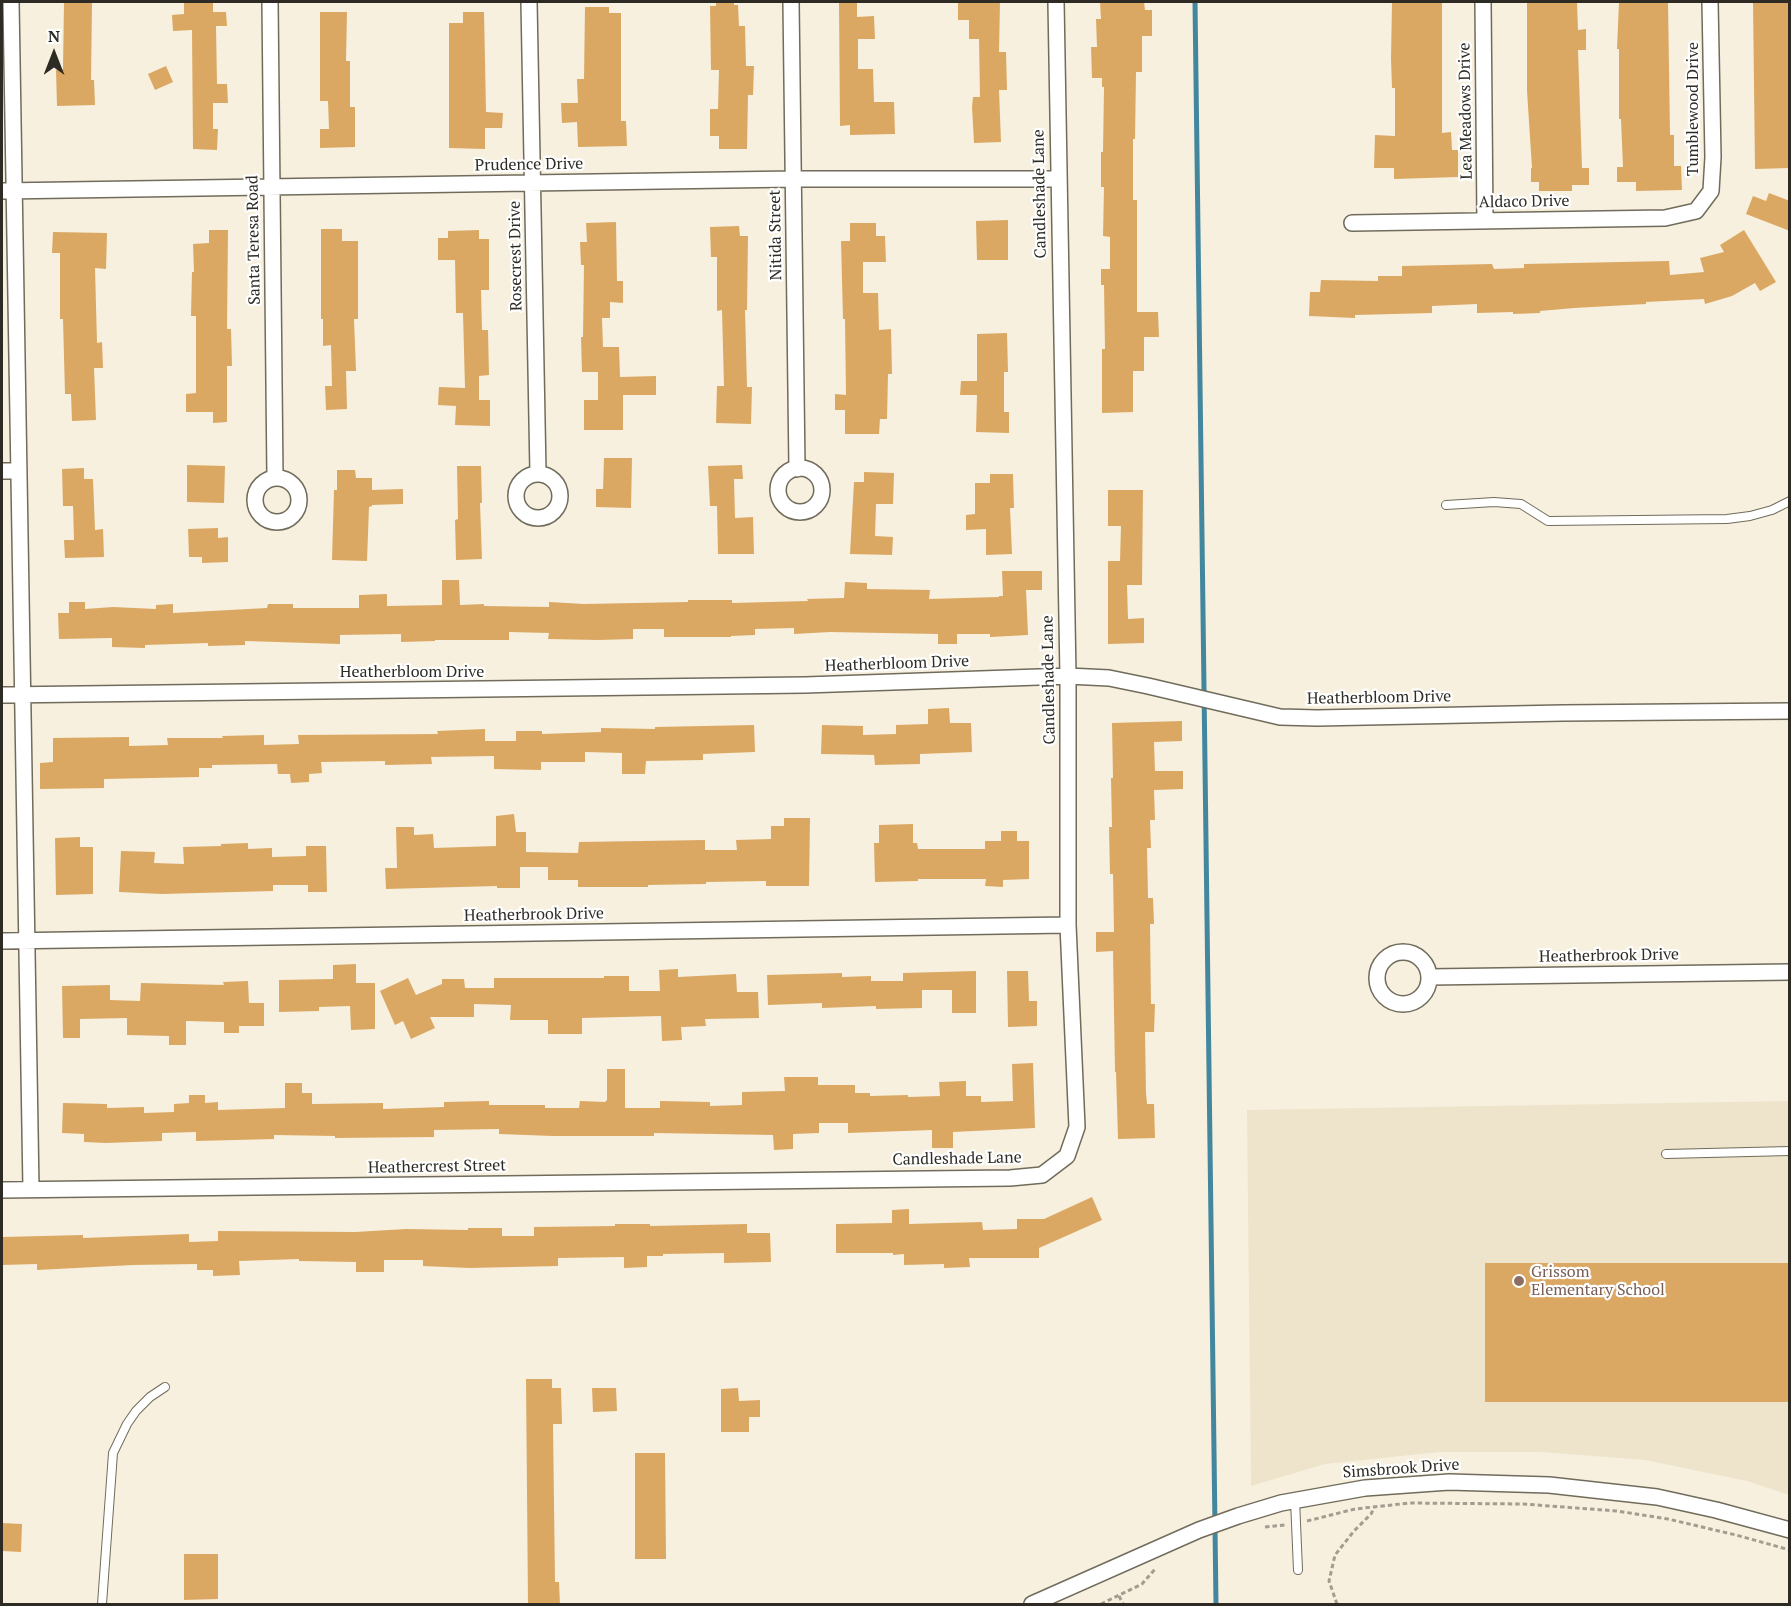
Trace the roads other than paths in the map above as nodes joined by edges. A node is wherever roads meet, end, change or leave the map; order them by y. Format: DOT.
graph roads {
  1 [pos="11,2"];
  2 [pos="270,2"];
  3 [pos="529,2"];
  4 [pos="791,2"];
  5 [pos="1056,2"];
  6 [pos="1482,2"];
  7 [pos="1710,2"];
  8 [pos="793,179"];
  9 [pos="1058,179"];
  10 [pos="533,183"];
  11 [pos="272,188"];
  12 [pos="8,191"];
  13 [pos="1696,211"];
  14 [pos="1485,221"];
  15 [pos="1352,223"];
  16 [pos="797,468"];
  17 [pos="2,471"];
  18 [pos="19,471"];
  19 [pos="538,473"];
  20 [pos="275,478"];
  21 [pos="1790,501"];
  22 [pos="1446,505"];
  23 [pos="1068,676"];
  24 [pos="2,695"];
  25 [pos="23,695"];
  26 [pos="1790,711"];
  27 [pos="1068,925"];
  28 [pos="2,941"];
  29 [pos="27,941"];
  30 [pos="1790,972"];
  31 [pos="1429,977"];
  32 [pos="1790,1151"];
  33 [pos="1666,1154"];
  34 [pos="873,1179"];
  35 [pos="2,1190"];
  36 [pos="31,1190"];
  37 [pos="165,1387"];
  38 [pos="1295,1500"];
  39 [pos="1790,1530"];
  40 [pos="1298,1570"];
  41 [pos="102,1605"];
  42 [pos="1032,1605"];
  1 -- 12 [label="street"];
  2 -- 11 [label="street, Santa Teresa Road"];
  3 -- 10 [label="street, Rosecrest Drive"];
  4 -- 8 [label="street, Nitida Street"];
  5 -- 9 [label="street, Candleshade Lane"];
  6 -- 14 [label="street, Lea Meadows Drive"];
  7 -- 13 [label="street, Tumblewood Drive"];
  8 -- 9 [label="street, Prudence Drive"];
  8 -- 10 [label="street, Prudence Drive"];
  8 -- 16 [label="street, Nitida Street"];
  9 -- 23 [label="street, Candleshade Lane"];
  10 -- 11 [label="street, Prudence Drive"];
  10 -- 19 [label="street, Rosecrest Drive"];
  11 -- 12 [label="street, Prudence Drive"];
  11 -- 20 [label="street, Santa Teresa Road"];
  12 -- 18 [label="street"];
  13 -- 14 [label="street, Aldaco Drive"];
  14 -- 15 [label="street, Aldaco Drive"];
  17 -- 18 [label="street"];
  18 -- 25 [label="street"];
  21 -- 22 [label="lane"];
  23 -- 25 [label="street, Heatherbloom Drive"];
  23 -- 26 [label="street, Heatherbloom Drive"];
  23 -- 27 [label="street, Candleshade Lane"];
  24 -- 25 [label="street, Heatherbloom Drive"];
  25 -- 29 [label="street"];
  27 -- 29 [label="street, Heatherbrook Drive"];
  27 -- 34 [label="street, Candleshade Lane"];
  28 -- 29 [label="street, Heatherbrook Drive"];
  29 -- 36 [label="street"];
  30 -- 31 [label="street, Heatherbrook Drive"];
  32 -- 33 [label="lane"];
  34 -- 36 [label="street, Heathercrest Street"];
  35 -- 36 [label="street, Heathercrest Street"];
  37 -- 41 [label="lane"];
  38 -- 39 [label="street, Simsbrook Drive"];
  38 -- 40 [label="lane"];
  38 -- 42 [label="street, Simsbrook Drive"];
}
